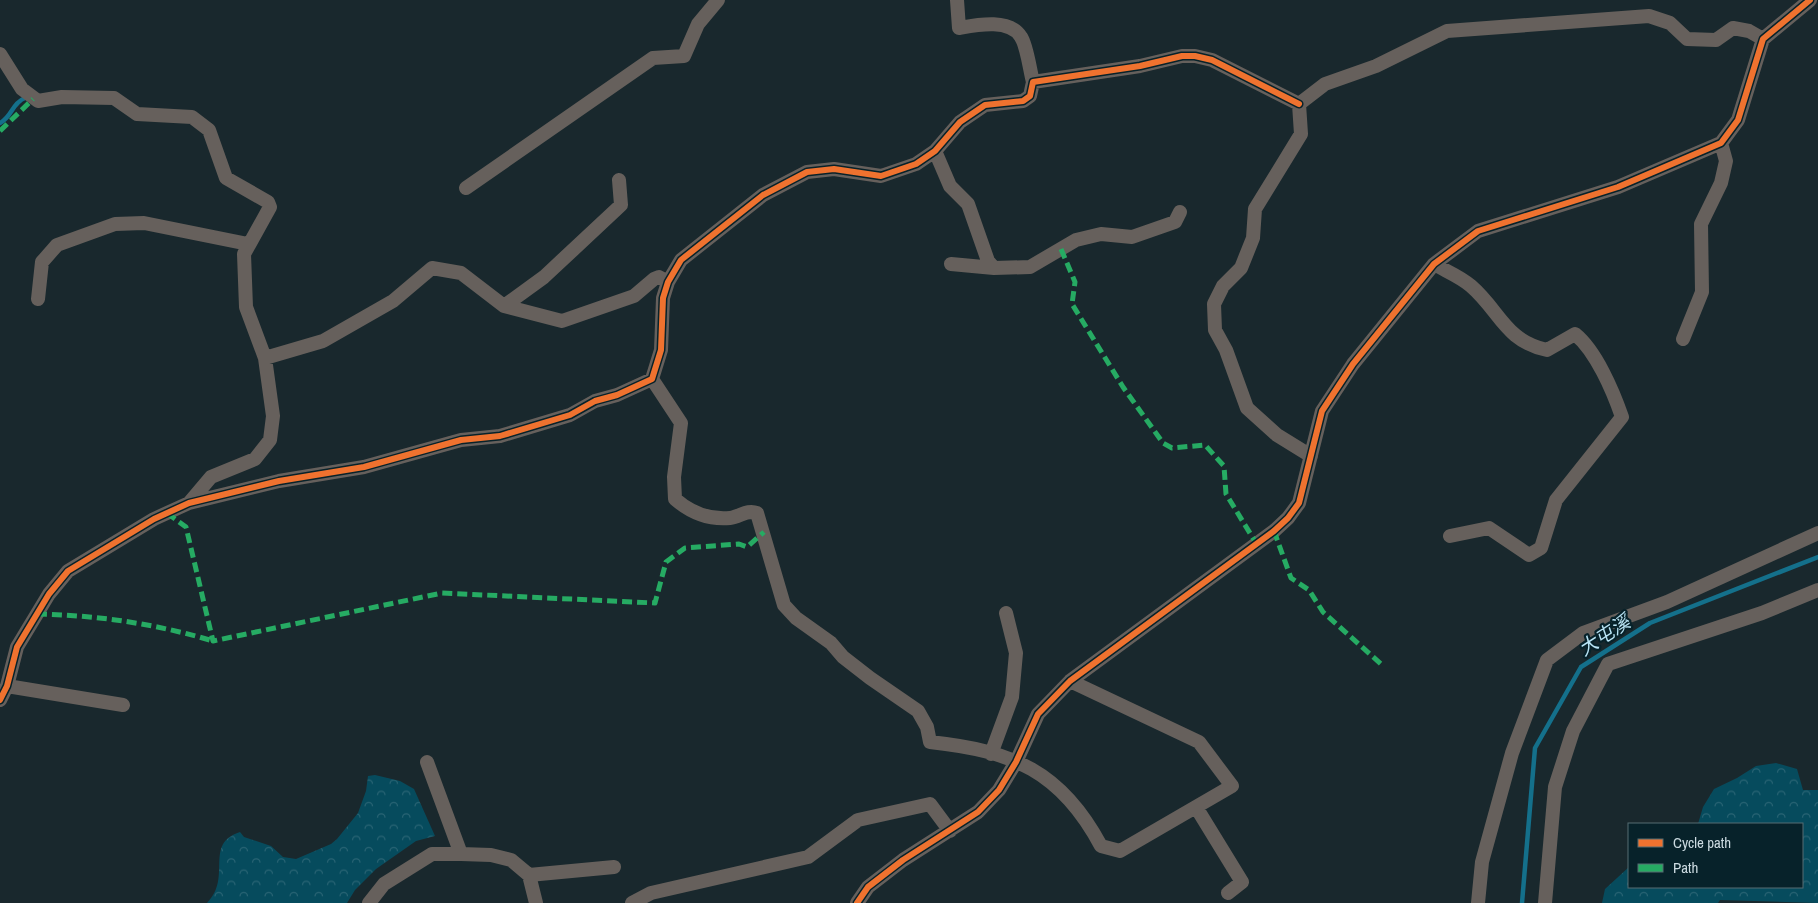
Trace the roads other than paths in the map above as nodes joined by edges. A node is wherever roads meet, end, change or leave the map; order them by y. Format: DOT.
graph roads {
  1 [pos="718,0"];
  2 [pos="957,0"];
  3 [pos="1810,0"];
  4 [pos="1763,39"];
  5 [pos="0,54"];
  6 [pos="1033,82"];
  7 [pos="1299,104"];
  8 [pos="1721,143"];
  9 [pos="935,151"];
  10 [pos="619,180"];
  11 [pos="466,188"];
  12 [pos="1180,212"];
  13 [pos="248,244"];
  14 [pos="951,264"];
  15 [pos="1434,264"];
  16 [pos="994,268"];
  17 [pos="668,282"];
  18 [pos="38,299"];
  19 [pos="504,306"];
  20 [pos="1683,339"];
  21 [pos="265,358"];
  22 [pos="652,379"];
  23 [pos="1311,456"];
  24 [pos="190,503"];
  25 [pos="1818,533"];
  26 [pos="1450,536"];
  27 [pos="1818,590"];
  28 [pos="1006,613"];
  29 [pos="1070,681"];
  30 [pos="7,686"];
  31 [pos="0,700"];
  32 [pos="123,705"];
  33 [pos="991,754"];
  34 [pos="427,762"];
  35 [pos="1016,762"];
  36 [pos="1196,807"];
  37 [pos="950,831"];
  38 [pos="461,854"];
  39 [pos="614,867"];
  40 [pos="529,875"];
  41 [pos="1228,893"];
  42 [pos="369,903"];
  43 [pos="536,903"];
  44 [pos="632,903"];
  45 [pos="857,903"];
  46 [pos="1478,903"];
  47 [pos="1545,903"];
  1 -- 11 [label="street"];
  2 -- 6 [label="street"];
  3 -- 4 [label="street"];
  4 -- 7 [label="street"];
  4 -- 8 [label="street"];
  5 -- 13 [label="street"];
  6 -- 7 [label="street"];
  6 -- 9 [label="street"];
  7 -- 23 [label="street"];
  8 -- 15 [label="street"];
  8 -- 20 [label="street"];
  9 -- 16 [label="street"];
  9 -- 17 [label="street"];
  10 -- 19 [label="street"];
  12 -- 16 [label="street"];
  13 -- 18 [label="street"];
  13 -- 21 [label="street"];
  14 -- 16 [label="street"];
  15 -- 23 [label="street"];
  15 -- 26 [label="street"];
  17 -- 19 [label="street"];
  17 -- 22 [label="street"];
  19 -- 21 [label="street"];
  21 -- 24 [label="street"];
  22 -- 24 [label="street"];
  22 -- 33 [label="street"];
  23 -- 29 [label="street"];
  24 -- 30 [label="street"];
  25 -- 46 [label="street"];
  27 -- 47 [label="street"];
  28 -- 33 [label="street"];
  29 -- 35 [label="street"];
  29 -- 36 [label="street"];
  30 -- 31 [label="street"];
  30 -- 32 [label="street"];
  33 -- 35 [label="street"];
  34 -- 38 [label="street"];
  35 -- 36 [label="street"];
  35 -- 37 [label="street"];
  36 -- 41 [label="street"];
  37 -- 44 [label="street"];
  37 -- 45 [label="street"];
  38 -- 40 [label="street"];
  38 -- 42 [label="street"];
  39 -- 40 [label="street"];
  40 -- 43 [label="street"];
}
